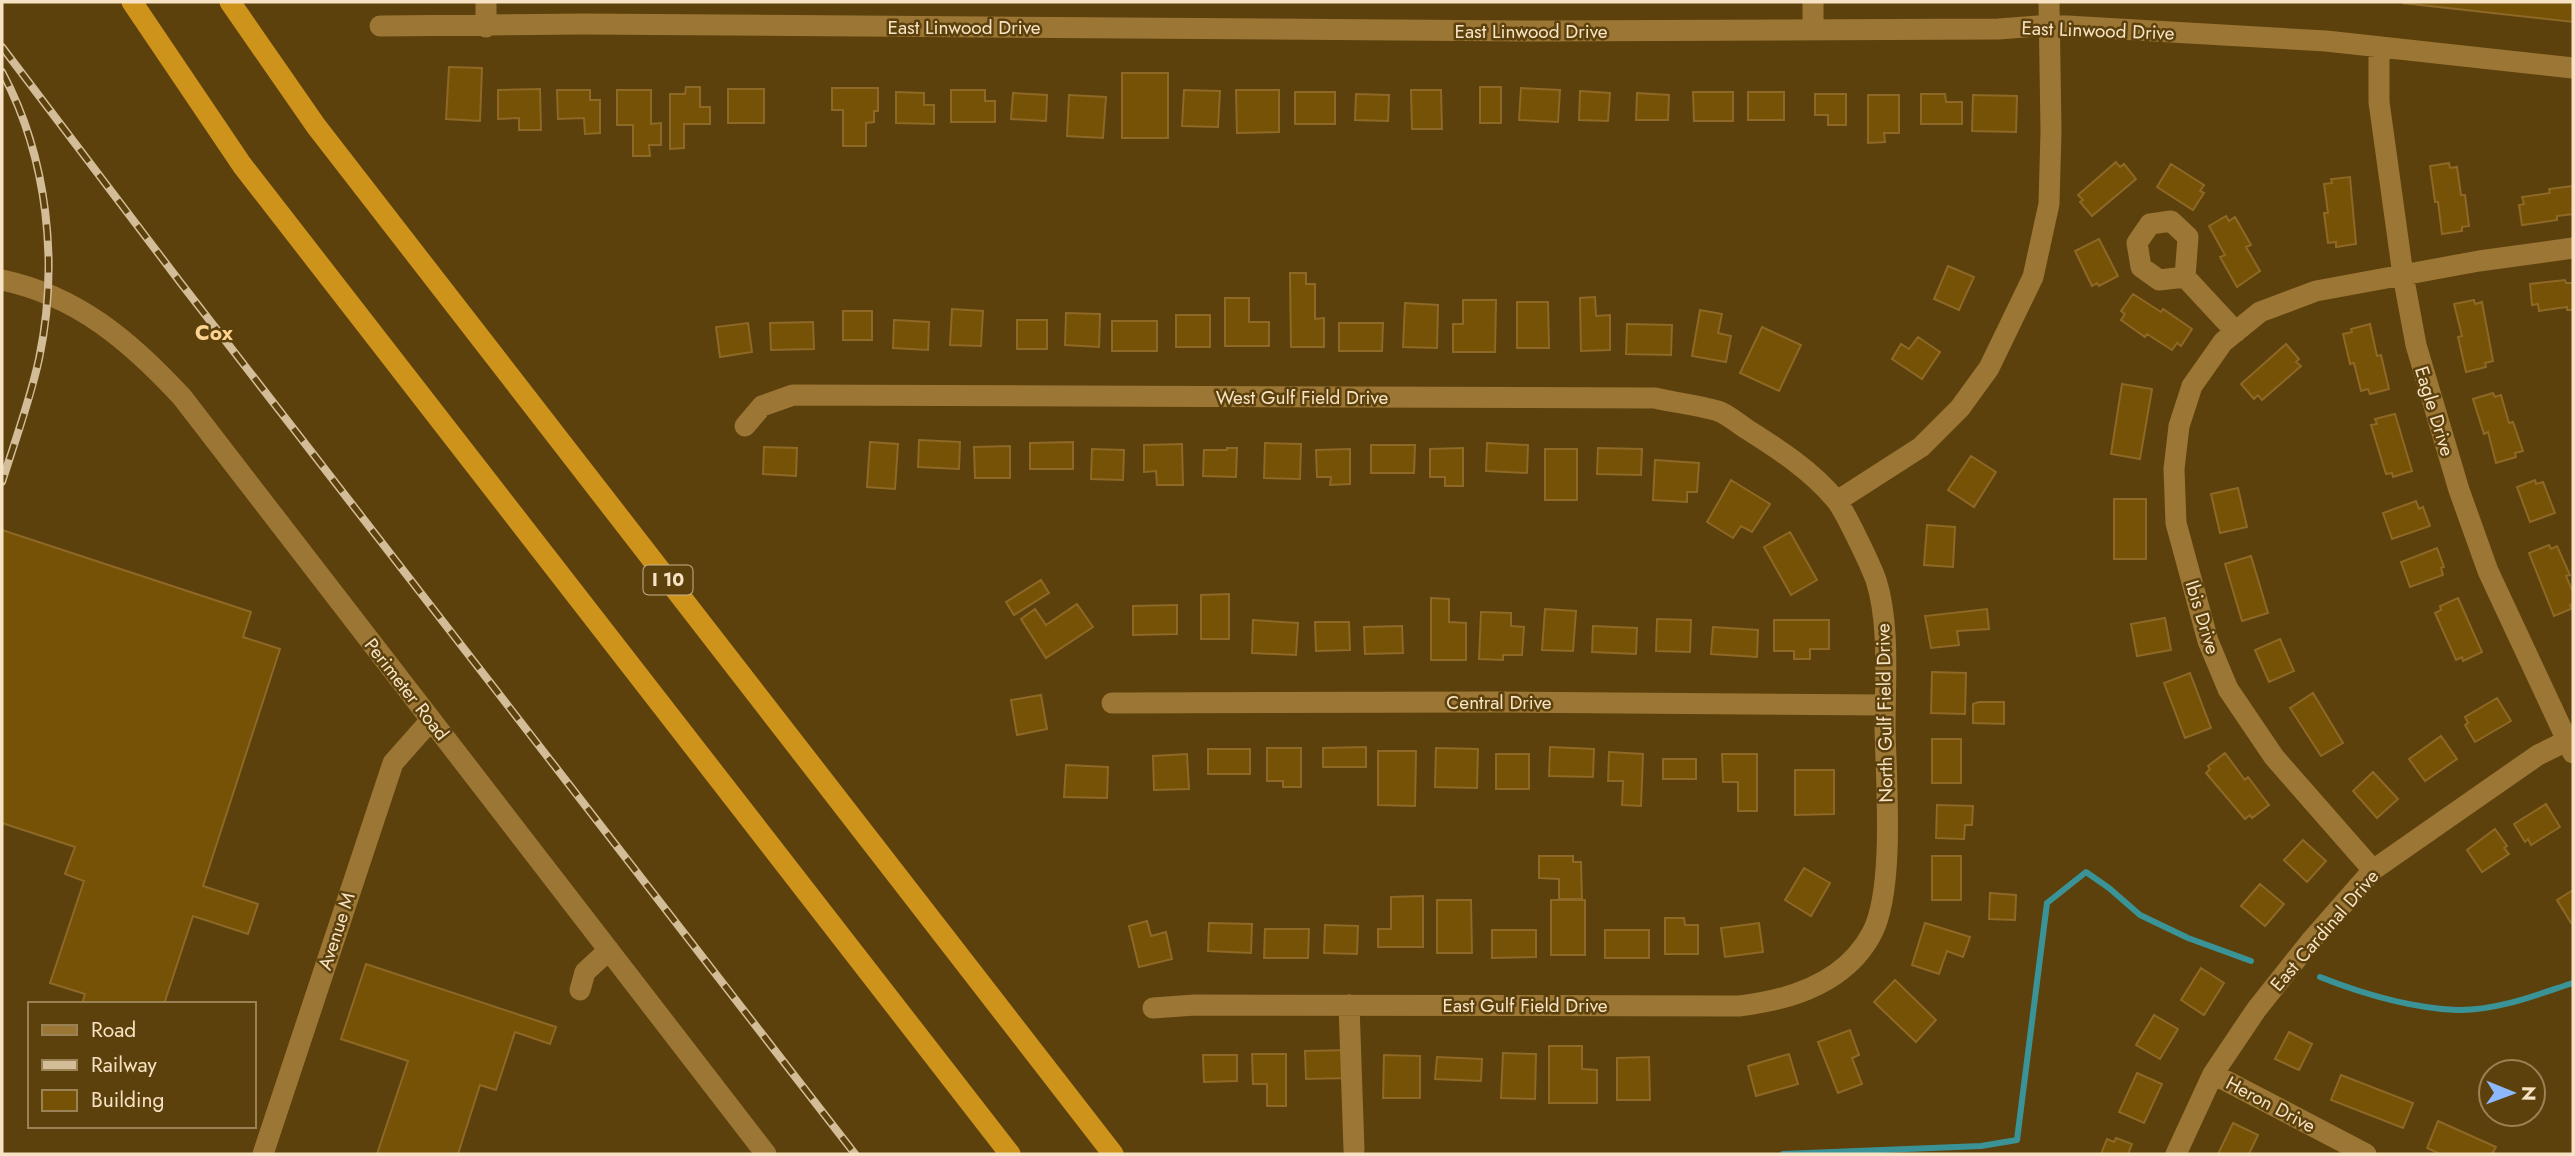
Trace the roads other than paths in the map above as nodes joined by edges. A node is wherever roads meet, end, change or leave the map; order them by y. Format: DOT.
graph roads {
  1 [pos="132,2"];
  2 [pos="230,2"];
  3 [pos="486,2"];
  4 [pos="1813,2"];
  5 [pos="2049,2"];
  6 [pos="2050,25"];
  7 [pos="380,26"];
  8 [pos="486,27"];
  9 [pos="1813,30"];
  10 [pos="2379,47"];
  11 [pos="2573,68"];
  12 [pos="2573,248"];
  13 [pos="2403,275"];
  14 [pos="2185,277"];
  15 [pos="2,280"];
  16 [pos="2236,332"];
  17 [pos="745,426"];
  18 [pos="1837,502"];
  19 [pos="1112,703"];
  20 [pos="1885,705"];
  21 [pos="431,720"];
  22 [pos="2572,744"];
  23 [pos="2373,870"];
  24 [pos="1872,932"];
  25 [pos="608,950"];
  26 [pos="580,990"];
  27 [pos="1349,1005"];
  28 [pos="1153,1009"];
  29 [pos="2213,1074"];
  30 [pos="1354,1150"];
  31 [pos="263,1154"];
  32 [pos="766,1154"];
  33 [pos="1010,1154"];
  34 [pos="1113,1154"];
  35 [pos="2176,1154"];
  36 [pos="2367,1154"];
  1 -- 33 [label="highway"];
  2 -- 34 [label="highway, I 10"];
  3 -- 8 [label="street"];
  4 -- 9 [label="street"];
  5 -- 6 [label="street"];
  6 -- 9 [label="street, East Linwood Drive"];
  6 -- 10 [label="street, East Linwood Drive"];
  6 -- 18 [label="street"];
  7 -- 8 [label="street, East Linwood Drive"];
  8 -- 9 [label="street, East Linwood Drive"];
  10 -- 11 [label="street, East Linwood Drive"];
  10 -- 13 [label="street, Eagle Drive"];
  12 -- 13 [label="street, Ibis Drive"];
  13 -- 16 [label="street, Ibis Drive"];
  13 -- 22 [label="street, Eagle Drive"];
  14 -- 16 [label="street"];
  15 -- 21 [label="street, Perimeter Road"];
  16 -- 23 [label="street, Ibis Drive"];
  17 -- 18 [label="street, West Gulf Field Drive"];
  18 -- 20 [label="street, North Gulf Field Drive"];
  19 -- 20 [label="street, Central Drive"];
  20 -- 24 [label="street, North Gulf Field Drive"];
  21 -- 25 [label="street, Perimeter Road"];
  21 -- 31 [label="street, Avenue M"];
  22 -- 23 [label="street, East Cardinal Drive"];
  23 -- 29 [label="street, East Cardinal Drive"];
  24 -- 27 [label="street, East Gulf Field Drive"];
  25 -- 26 [label="street"];
  25 -- 32 [label="street, Perimeter Road"];
  27 -- 28 [label="street, East Gulf Field Drive"];
  27 -- 30 [label="street"];
  29 -- 35 [label="street, East Cardinal Drive"];
  29 -- 36 [label="street, Heron Drive"];
}
